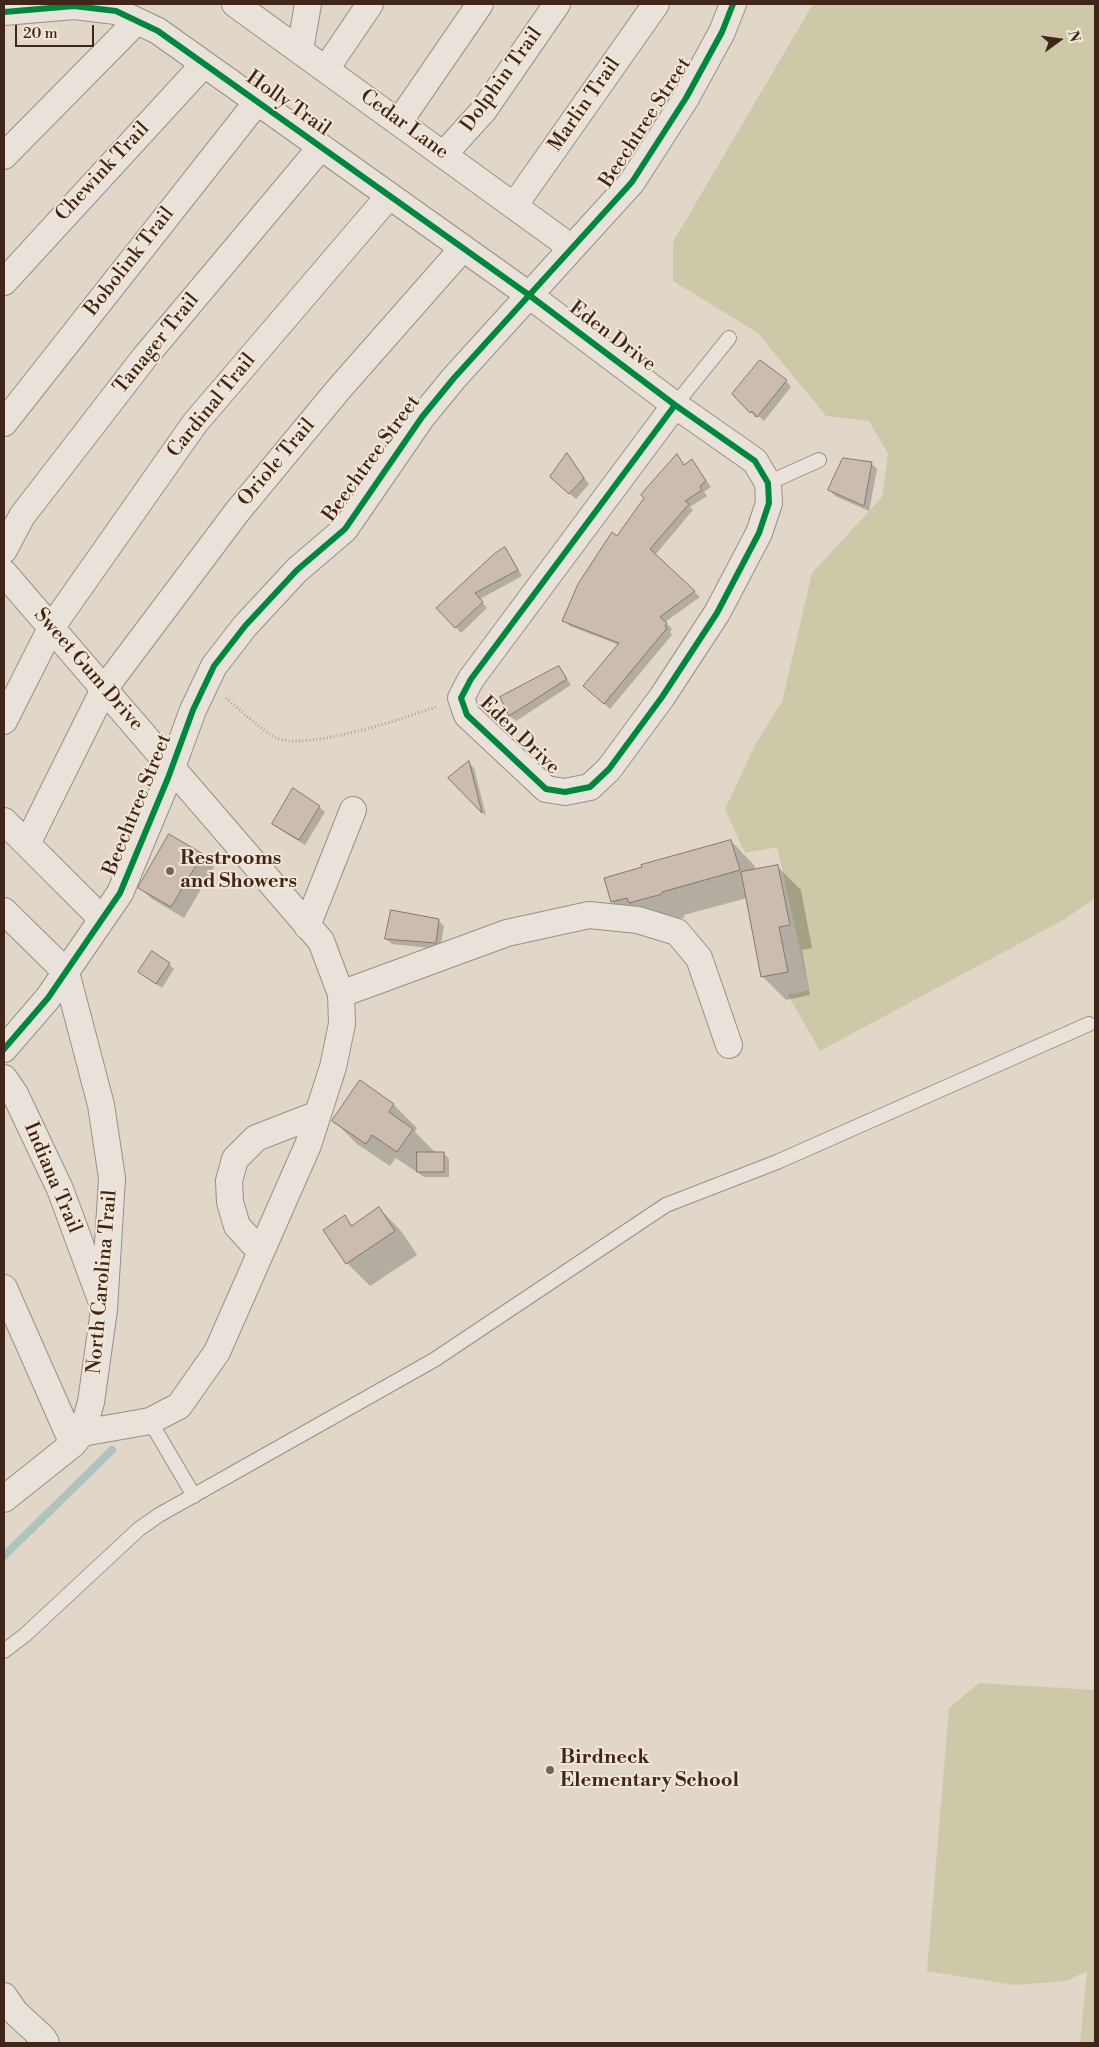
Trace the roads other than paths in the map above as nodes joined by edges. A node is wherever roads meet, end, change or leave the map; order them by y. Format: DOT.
graph roads {
  1 [pos="308,4"];
  2 [pos="370,4"];
  3 [pos="480,4"];
  4 [pos="557,4"];
  5 [pos="656,4"];
  6 [pos="733,4"];
  7 [pos="243,7"];
  8 [pos="4,12"];
  9 [pos="137,21"];
  10 [pos="300,50"];
  11 [pos="204,64"];
  12 [pos="326,69"];
  13 [pos="257,102"];
  14 [pos="399,122"];
  15 [pos="321,147"];
  16 [pos="444,154"];
  17 [pos="4,156"];
  18 [pos="389,196"];
  19 [pos="514,206"];
  20 [pos="463,248"];
  21 [pos="572,248"];
  22 [pos="4,282"];
  23 [pos="529,295"];
  24 [pos="729,338"];
  25 [pos="674,405"];
  26 [pos="4,422"];
  27 [pos="819,460"];
  28 [pos="768,483"];
  29 [pos="4,550"];
  30 [pos="4,573"];
  31 [pos="51,628"];
  32 [pos="104,689"];
  33 [pos="4,722"];
  34 [pos="172,768"];
  35 [pos="353,810"];
  36 [pos="4,821"];
  37 [pos="26,844"];
  38 [pos="4,911"];
  39 [pos="102,919"];
  40 [pos="307,926"];
  41 [pos="66,972"];
  42 [pos="341,994"];
  43 [pos="1089,1024"];
  44 [pos="729,1046"];
  45 [pos="4,1049"];
  46 [pos="4,1078"];
  47 [pos="318,1114"];
  48 [pos="261,1252"];
  49 [pos="4,1288"];
  50 [pos="104,1310"];
  51 [pos="150,1421"];
  52 [pos="78,1439"];
  53 [pos="7,1489"];
  54 [pos="194,1496"];
  55 [pos="4,1651"];
  56 [pos="4,1996"];
  57 [pos="46,2043"];
  1 -- 10 [label="street"];
  2 -- 12 [label="street"];
  3 -- 14 [label="street"];
  4 -- 16 [label="street, Dolphin Trail"];
  5 -- 19 [label="street, Marlin Trail"];
  6 -- 21 [label="street, Beechtree Street"];
  7 -- 10 [label="street, Cedar Lane"];
  8 -- 9 [label="street, Holly Trail"];
  9 -- 11 [label="street, Holly Trail"];
  9 -- 17 [label="street"];
  10 -- 12 [label="street, Cedar Lane"];
  11 -- 13 [label="street, Holly Trail"];
  11 -- 22 [label="street, Chewink Trail"];
  12 -- 14 [label="street, Cedar Lane"];
  13 -- 15 [label="street, Holly Trail"];
  13 -- 26 [label="street, Bobolink Trail"];
  14 -- 16 [label="street, Cedar Lane"];
  15 -- 18 [label="street, Holly Trail"];
  15 -- 29 [label="street, Tanager Trail"];
  16 -- 19 [label="street, Cedar Lane"];
  18 -- 20 [label="street, Holly Trail"];
  18 -- 31 [label="street, Cardinal Trail"];
  19 -- 21 [label="street, Cedar Lane"];
  20 -- 23 [label="street, Holly Trail"];
  20 -- 32 [label="street, Oriole Trail"];
  21 -- 23 [label="street, Beechtree Street"];
  23 -- 25 [label="street, Eden Drive"];
  23 -- 34 [label="street, Beechtree Street"];
  24 -- 25 [label="lane"];
  25 -- 28 [label="street, Eden Drive"];
  25 -- 28 [label="street, Eden Drive"];
  27 -- 28 [label="lane"];
  30 -- 31 [label="street, Sweet Gum Drive"];
  31 -- 32 [label="street, Sweet Gum Drive"];
  31 -- 33 [label="street, Cardinal Trail"];
  32 -- 34 [label="street, Sweet Gum Drive"];
  32 -- 37 [label="street, Oriole Trail"];
  34 -- 39 [label="street, Beechtree Street"];
  34 -- 40 [label="street, Sweet Gum Drive"];
  35 -- 40 [label="street"];
  36 -- 37 [label="street"];
  37 -- 39 [label="street"];
  38 -- 41 [label="street"];
  39 -- 41 [label="street, Beechtree Street"];
  40 -- 42 [label="street, Sweet Gum Drive"];
  41 -- 45 [label="street, Beechtree Street"];
  41 -- 50 [label="street, North Carolina Trail"];
  42 -- 44 [label="street"];
  42 -- 47 [label="street, Sweet Gum Drive"];
  43 -- 54 [label="lane"];
  46 -- 50 [label="street, Indiana Trail"];
  47 -- 48 [label="street, Sweet Gum Drive"];
  47 -- 48 [label="street"];
  48 -- 51 [label="street, Sweet Gum Drive"];
  49 -- 52 [label="street"];
  50 -- 52 [label="street, North Carolina Trail"];
  51 -- 52 [label="street, Sweet Gum Drive"];
  51 -- 54 [label="lane"];
  52 -- 53 [label="street"];
  54 -- 55 [label="lane"];
  56 -- 57 [label="street"];
}
